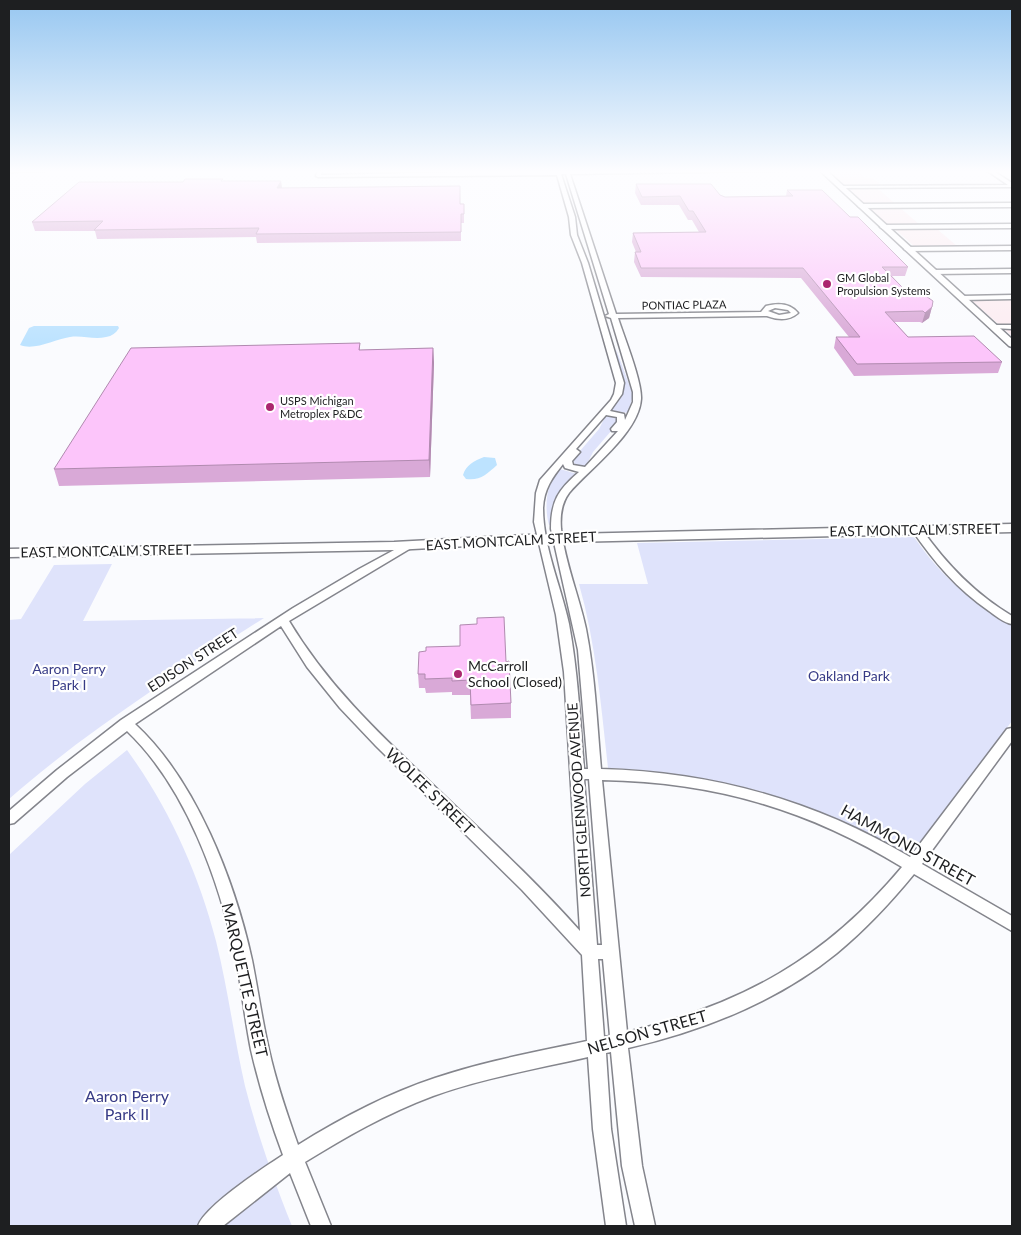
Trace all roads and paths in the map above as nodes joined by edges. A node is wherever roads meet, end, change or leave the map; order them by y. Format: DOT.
graph roads {
  1 [pos="883,227"];
  2 [pos="573,228"];
  3 [pos="585,228"];
  4 [pos="580,248"];
  5 [pos="1012,248"];
  6 [pos="907,249"];
  7 [pos="585,262"];
  8 [pos="598,268"];
  9 [pos="1012,271"];
  10 [pos="933,272"];
  11 [pos="603,284"];
  12 [pos="1012,297"];
  13 [pos="962,298"];
  14 [pos="766,312"];
  15 [pos="600,314"];
  16 [pos="613,314"];
  17 [pos="994,327"];
  18 [pos="1012,327"];
  19 [pos="1012,344"];
  20 [pos="610,347"];
  21 [pos="637,390"];
  22 [pos="603,413"];
  23 [pos="588,428"];
  24 [pos="590,467"];
  25 [pos="1012,528"];
  26 [pos="917,530"];
  27 [pos="550,538"];
  28 [pos="407,546"];
  29 [pos="9,553"];
  30 [pos="283,620"];
  31 [pos="1012,621"];
  32 [pos="126,723"];
  33 [pos="1012,732"];
  34 [pos="577,774"];
  35 [pos="596,774"];
  36 [pos="9,819"];
  37 [pos="912,865"];
  38 [pos="1012,924"];
  39 [pos="589,952"];
  40 [pos="611,952"];
  41 [pos="619,1042"];
  42 [pos="596,1047"];
  43 [pos="294,1159"];
  44 [pos="208,1226"];
  45 [pos="321,1226"];
  46 [pos="616,1226"];
  47 [pos="645,1226"];
  1 -- 6 [label="main road"];
  2 -- 4 [label="street, NORTH GLENWOOD AVENUE"];
  3 -- 8 [label="street, NORTH GLENWOOD AVENUE"];
  4 -- 7 [label="street, NORTH GLENWOOD AVENUE"];
  4 -- 8 [label="street, NORTH GLENWOOD AVENUE"];
  5 -- 6 [label="street"];
  6 -- 10 [label="main road"];
  7 -- 11 [label="street, NORTH GLENWOOD AVENUE"];
  7 -- 15 [label="street, NORTH GLENWOOD AVENUE"];
  8 -- 11 [label="street, NORTH GLENWOOD AVENUE"];
  9 -- 10 [label="street"];
  10 -- 13 [label="main road"];
  11 -- 16 [label="street, NORTH GLENWOOD AVENUE"];
  12 -- 13 [label="street"];
  13 -- 17 [label="main road"];
  14 -- 16 [label="street, PONTIAC PLAZA"];
  15 -- 16 [label="street, PONTIAC PLAZA"];
  15 -- 20 [label="street, NORTH GLENWOOD AVENUE"];
  16 -- 21 [label="street, NORTH GLENWOOD AVENUE"];
  17 -- 18 [label="street"];
  17 -- 19 [label="main road"];
  20 -- 21 [label="street, NORTH GLENWOOD AVENUE"];
  20 -- 22 [label="street, NORTH GLENWOOD AVENUE"];
  21 -- 24 [label="street, NORTH GLENWOOD AVENUE"];
  22 -- 23 [label="street, NORTH GLENWOOD AVENUE"];
  22 -- 24 [label="street, NORTH GLENWOOD AVENUE"];
  23 -- 24 [label="street, NORTH GLENWOOD AVENUE"];
  23 -- 27 [label="street, NORTH GLENWOOD AVENUE"];
  24 -- 27 [label="street, NORTH GLENWOOD AVENUE"];
  25 -- 26 [label="main road, EAST MONTCALM STREET"];
  26 -- 27 [label="main road, EAST MONTCALM STREET"];
  26 -- 31 [label="street"];
  27 -- 28 [label="main road, EAST MONTCALM STREET"];
  27 -- 34 [label="street, NORTH GLENWOOD AVENUE"];
  27 -- 35 [label="street, NORTH GLENWOOD AVENUE"];
  28 -- 29 [label="main road, EAST MONTCALM STREET"];
  28 -- 30 [label="street, EDISON STREET"];
  30 -- 32 [label="street, EDISON STREET"];
  30 -- 39 [label="street, WOLFE STREET"];
  32 -- 36 [label="street, EDISON STREET"];
  32 -- 43 [label="street, MARQUETTE STREET"];
  33 -- 37 [label="street, NELSON STREET"];
  34 -- 35 [label="street, HAMMOND STREET"];
  34 -- 39 [label="street, NORTH GLENWOOD AVENUE"];
  35 -- 37 [label="street, HAMMOND STREET"];
  35 -- 40 [label="street, NORTH GLENWOOD AVENUE"];
  37 -- 38 [label="street, HAMMOND STREET"];
  37 -- 41 [label="street, NELSON STREET"];
  39 -- 40 [label="street"];
  39 -- 42 [label="street, NORTH GLENWOOD AVENUE"];
  40 -- 41 [label="street, NORTH GLENWOOD AVENUE"];
  41 -- 42 [label="street, NELSON STREET"];
  41 -- 47 [label="street, NORTH GLENWOOD AVENUE"];
  42 -- 43 [label="street, NELSON STREET"];
  42 -- 46 [label="street, NORTH GLENWOOD AVENUE"];
  43 -- 44 [label="street, NELSON STREET"];
  43 -- 45 [label="street, MARQUETTE STREET"];
}
